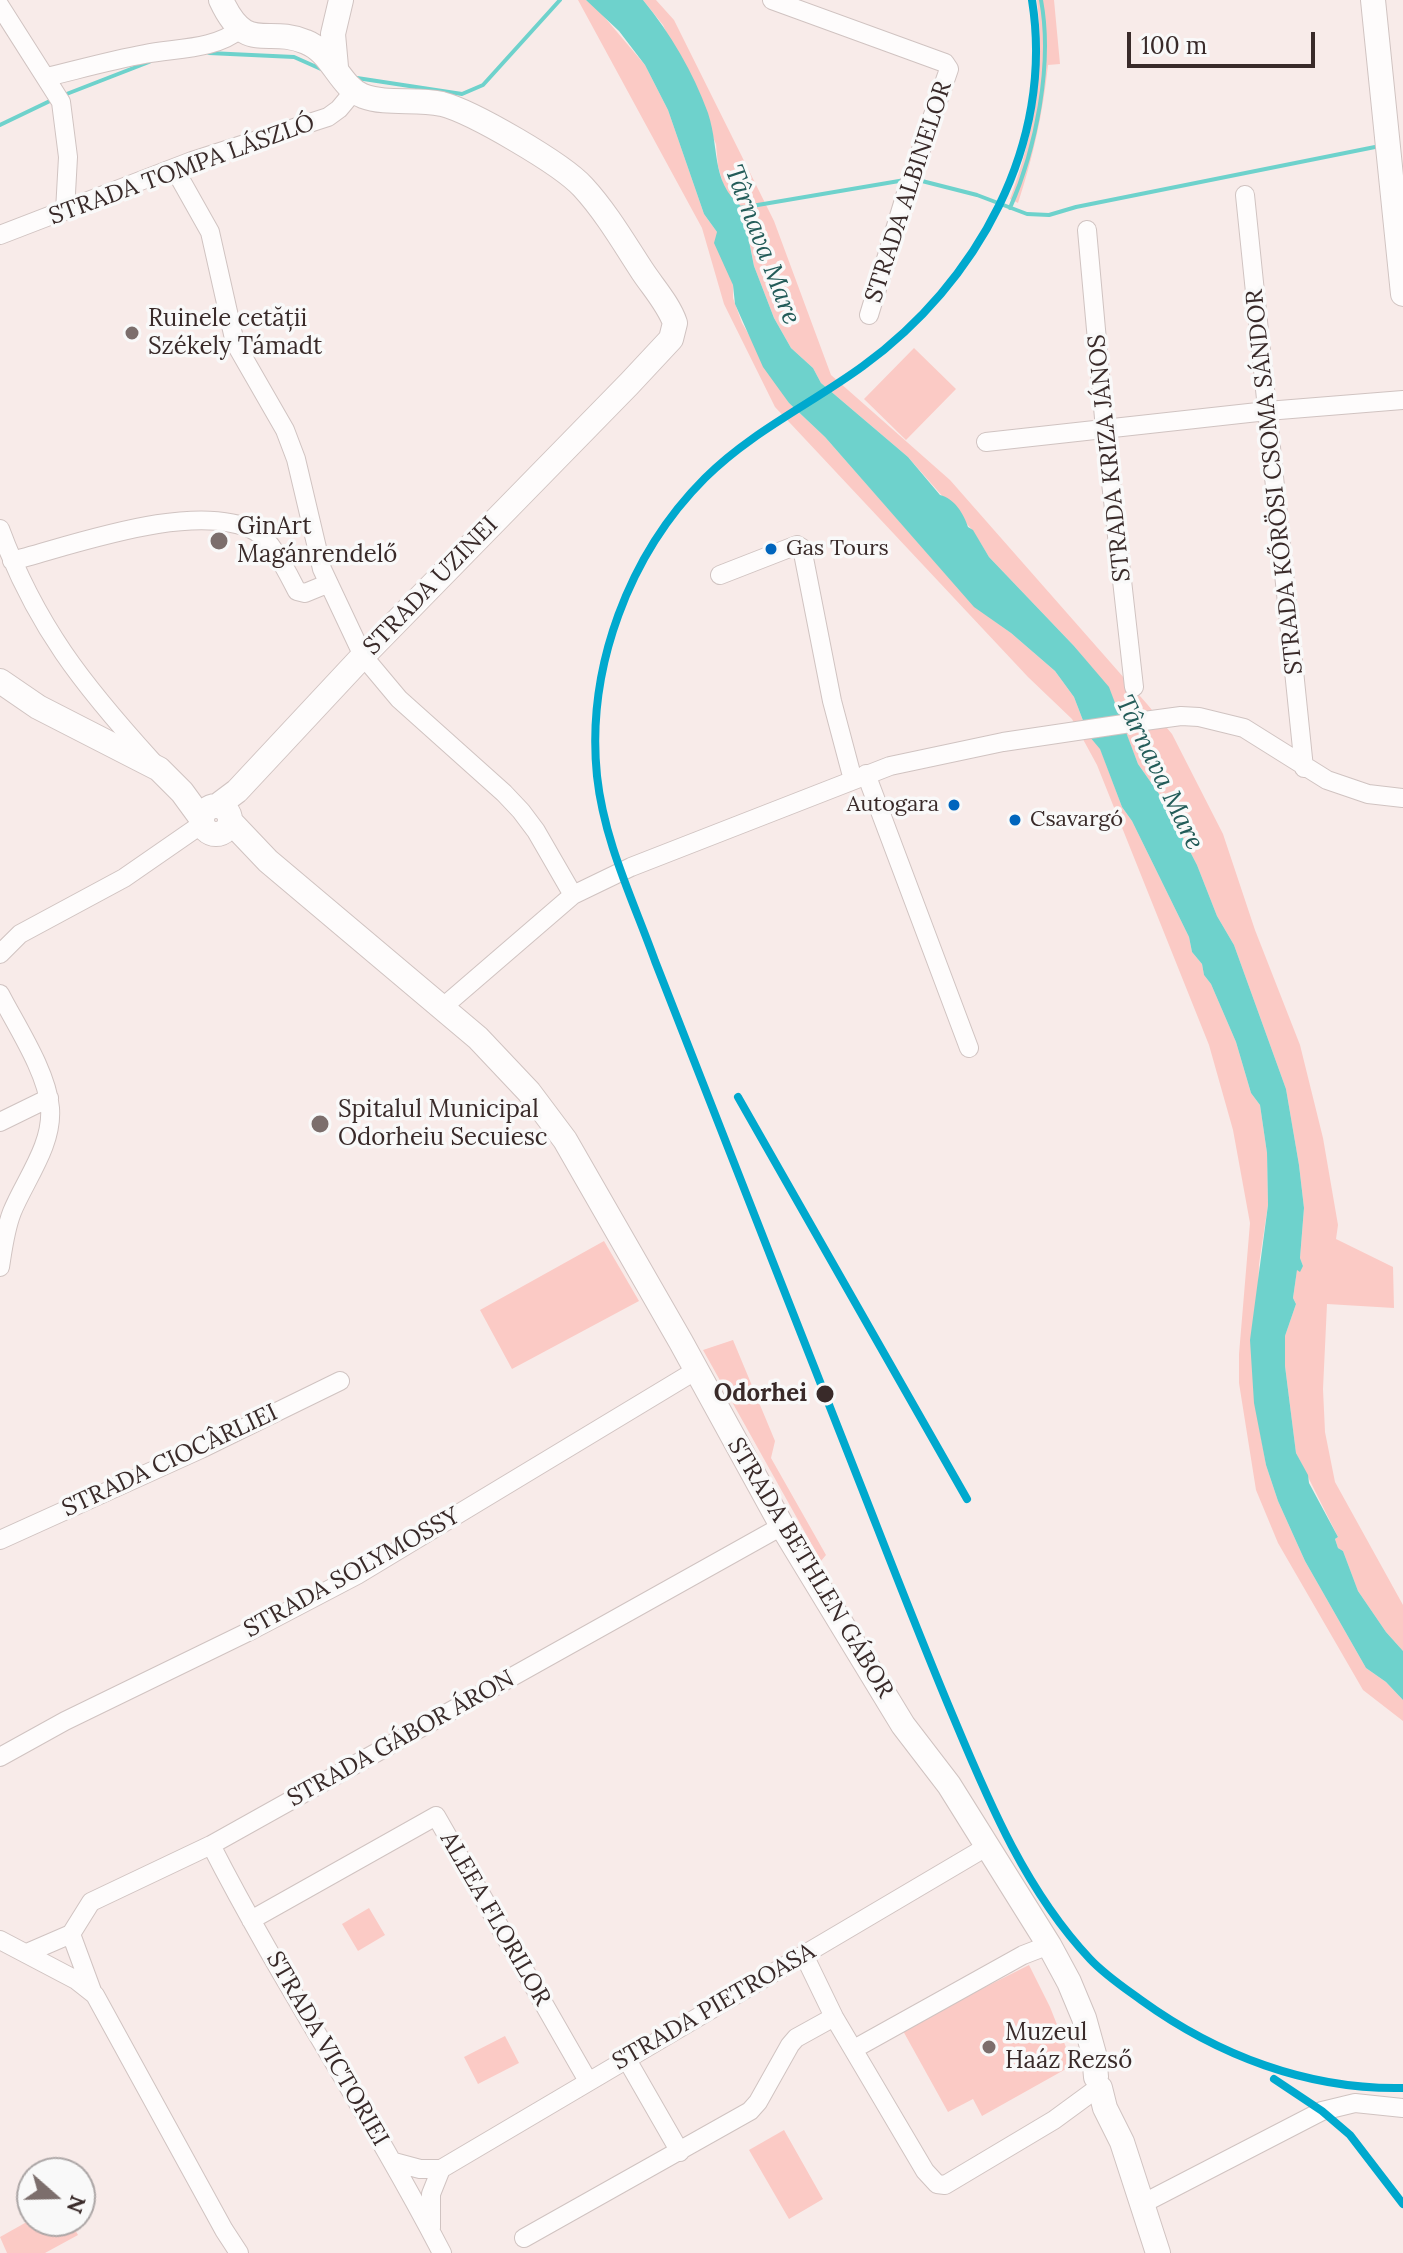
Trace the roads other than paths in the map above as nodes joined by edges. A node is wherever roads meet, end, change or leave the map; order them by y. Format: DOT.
graph roads {
  1 [pos="221,0"];
  2 [pos="772,0"];
  3 [pos="1373,0"];
  4 [pos="0,6"];
  5 [pos="339,8"];
  6 [pos="249,33"];
  7 [pos="310,44"];
  8 [pos="343,77"];
  9 [pos="54,90"];
  10 [pos="174,168"];
  11 [pos="1245,195"];
  12 [pos="65,211"];
  13 [pos="1087,230"];
  14 [pos="0,235"];
  15 [pos="1403,294"];
  16 [pos="869,315"];
  17 [pos="1403,400"];
  18 [pos="1267,411"];
  19 [pos="1105,429"];
  20 [pos="986,442"];
  21 [pos="0,529"];
  22 [pos="12,561"];
  23 [pos="720,575"];
  24 [pos="327,584"];
  25 [pos="363,656"];
  26 [pos="0,681"];
  27 [pos="1134,687"];
  28 [pos="108,713"];
  29 [pos="88,731"];
  30 [pos="1304,768"];
  31 [pos="159,769"];
  32 [pos="859,777"];
  33 [pos="1403,798"];
  34 [pos="215,820"];
  35 [pos="573,895"];
  36 [pos="0,954"];
  37 [pos="0,994"];
  38 [pos="443,1007"];
  39 [pos="969,1048"];
  40 [pos="49,1098"];
  41 [pos="0,1122"];
  42 [pos="0,1267"];
  43 [pos="695,1371"];
  44 [pos="340,1381"];
  45 [pos="782,1526"];
  46 [pos="0,1540"];
  47 [pos="0,1757"];
  48 [pos="211,1845"];
  49 [pos="988,1846"];
  50 [pos="251,1920"];
  51 [pos="71,1934"];
  52 [pos="0,1940"];
  53 [pos="1049,1945"];
  54 [pos="27,1953"];
  55 [pos="804,1955"];
  56 [pos="95,1995"];
  57 [pos="834,2017"];
  58 [pos="854,2049"];
  59 [pos="626,2058"];
  60 [pos="1100,2078"];
  61 [pos="588,2081"];
  62 [pos="1403,2108"];
  63 [pos="680,2152"];
  64 [pos="394,2162"];
  65 [pos="441,2169"];
  66 [pos="1142,2204"];
  67 [pos="432,2234"];
  68 [pos="524,2238"];
  69 [pos="239,2253"];
  70 [pos="442,2253"];
  71 [pos="1158,2253"];
  1 -- 6 [label="main road"];
  2 -- 16 [label="street, STRADA ALBINELOR"];
  3 -- 15 [label="main road"];
  4 -- 9 [label="street"];
  5 -- 7 [label="main road"];
  5 -- 8 [label="main road"];
  6 -- 7 [label="main road"];
  6 -- 9 [label="street"];
  7 -- 8 [label="main road"];
  8 -- 10 [label="street, STRADA TOMPA LÁSZLÓ"];
  8 -- 25 [label="main road, STRADA UZINEI"];
  9 -- 12 [label="street"];
  10 -- 12 [label="street, STRADA TOMPA LÁSZLÓ"];
  10 -- 24 [label="street"];
  11 -- 18 [label="street, STRADA KŐRÖSI CSOMA SÁNDOR"];
  12 -- 14 [label="street, STRADA TOMPA LÁSZLÓ"];
  13 -- 19 [label="street, STRADA KRIZA JÁNOS"];
  17 -- 18 [label="street"];
  18 -- 19 [label="street"];
  18 -- 30 [label="street, STRADA KŐRÖSI CSOMA SÁNDOR"];
  19 -- 20 [label="street"];
  19 -- 27 [label="street, STRADA KRIZA JÁNOS"];
  21 -- 22 [label="street"];
  22 -- 24 [label="street"];
  22 -- 28 [label="street"];
  23 -- 32 [label="street"];
  24 -- 25 [label="street"];
  25 -- 34 [label="main road, STRADA UZINEI"];
  25 -- 35 [label="street"];
  26 -- 29 [label="main road"];
  28 -- 29 [label="street"];
  28 -- 31 [label="street"];
  29 -- 31 [label="main road"];
  30 -- 32 [label="street"];
  30 -- 33 [label="street"];
  31 -- 34 [label="main road, STRADA BETHLEN GÁBOR"];
  32 -- 35 [label="street"];
  32 -- 39 [label="street"];
  34 -- 36 [label="street"];
  34 -- 38 [label="main road, STRADA BETHLEN GÁBOR"];
  35 -- 38 [label="street"];
  37 -- 40 [label="street"];
  38 -- 43 [label="main road, STRADA BETHLEN GÁBOR"];
  40 -- 41 [label="street"];
  40 -- 42 [label="street"];
  43 -- 45 [label="main road, STRADA BETHLEN GÁBOR"];
  43 -- 47 [label="street, STRADA SOLYMOSSY"];
  44 -- 46 [label="street, STRADA CIOCÂRLIEI"];
  45 -- 48 [label="street, STRADA GÁBOR ÁRON"];
  45 -- 49 [label="main road, STRADA BETHLEN GÁBOR"];
  48 -- 50 [label="street, STRADA VICTORIEI"];
  48 -- 51 [label="street, STRADA GÁBOR ÁRON"];
  49 -- 53 [label="main road, STRADA BETHLEN GÁBOR"];
  49 -- 55 [label="street, STRADA PIETROASA"];
  50 -- 61 [label="street, ALEEA FLORILOR"];
  50 -- 64 [label="street, STRADA VICTORIEI"];
  51 -- 54 [label="street"];
  51 -- 56 [label="street"];
  52 -- 54 [label="street"];
  53 -- 58 [label="street"];
  53 -- 60 [label="main road, STRADA BETHLEN GÁBOR"];
  54 -- 56 [label="street"];
  55 -- 57 [label="street"];
  55 -- 59 [label="street, STRADA PIETROASA"];
  56 -- 69 [label="street"];
  57 -- 58 [label="street"];
  57 -- 63 [label="street"];
  58 -- 60 [label="street"];
  59 -- 61 [label="street, STRADA PIETROASA"];
  59 -- 63 [label="street"];
  60 -- 66 [label="main road, STRADA BETHLEN GÁBOR"];
  61 -- 65 [label="street, STRADA PIETROASA"];
  62 -- 66 [label="street"];
  63 -- 68 [label="street"];
  64 -- 65 [label="street"];
  64 -- 67 [label="street, STRADA VICTORIEI"];
  65 -- 67 [label="street"];
  66 -- 71 [label="main road, STRADA BETHLEN GÁBOR"];
  67 -- 70 [label="street, STRADA VICTORIEI"];
}
